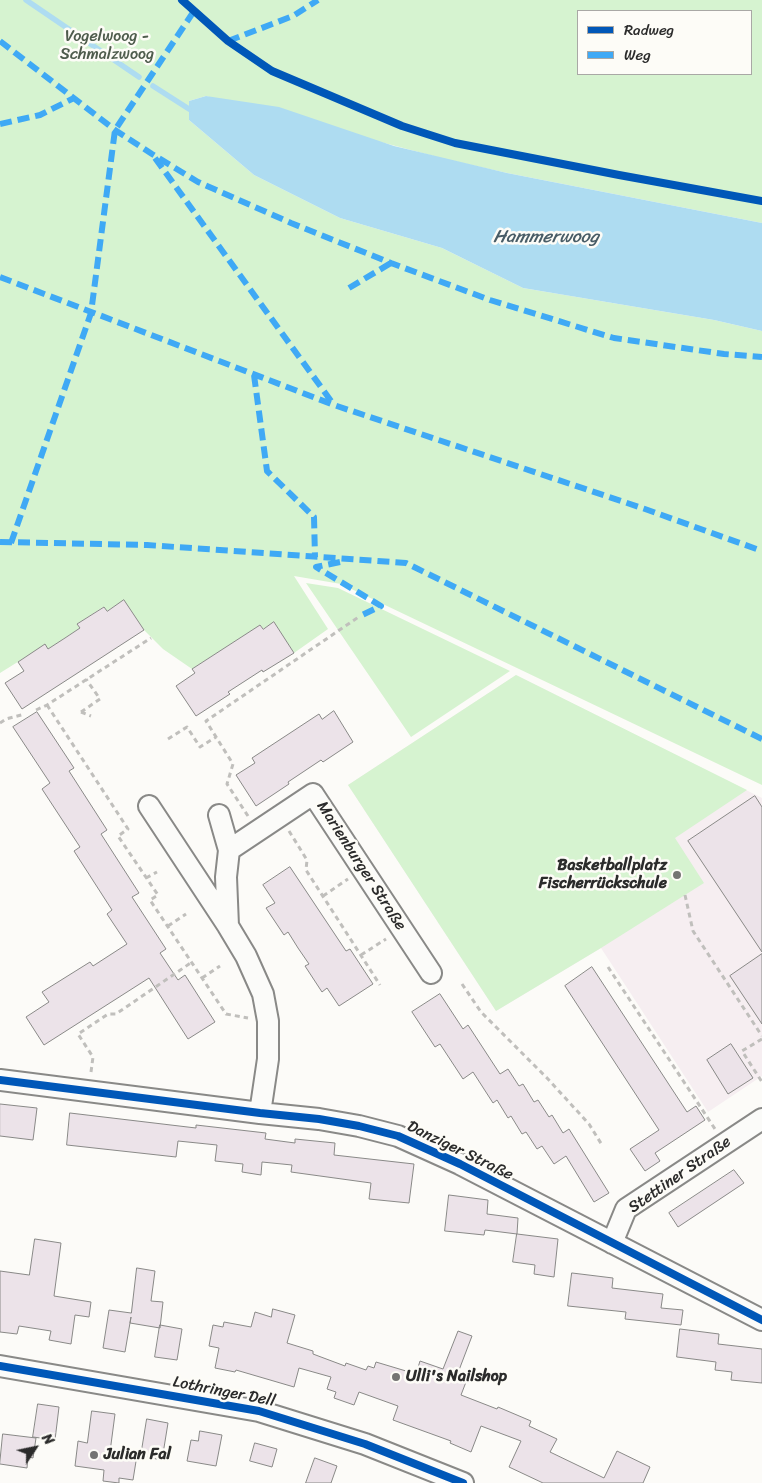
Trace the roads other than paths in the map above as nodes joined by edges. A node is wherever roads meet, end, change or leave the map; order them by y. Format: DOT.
graph roads {
  1 [pos="149,806"];
  2 [pos="219,815"];
  3 [pos="229,850"];
  4 [pos="228,926"];
  5 [pos="431,973"];
  6 [pos="0,1080"];
  7 [pos="260,1113"];
  8 [pos="762,1119"];
  9 [pos="612,1242"];
  10 [pos="762,1320"];
  11 [pos="0,1366"];
  12 [pos="463,1483"];
  1 -- 4 [label="street"];
  2 -- 3 [label="street"];
  3 -- 4 [label="street"];
  3 -- 5 [label="street, Marienburger Straße"];
  4 -- 7 [label="street"];
  6 -- 7 [label="street, Danziger Straße"];
  7 -- 9 [label="street, Danziger Straße"];
  8 -- 9 [label="street, Stettiner Straße"];
  9 -- 10 [label="street, Danziger Straße"];
  11 -- 12 [label="street, Lothringer Dell"];
}
